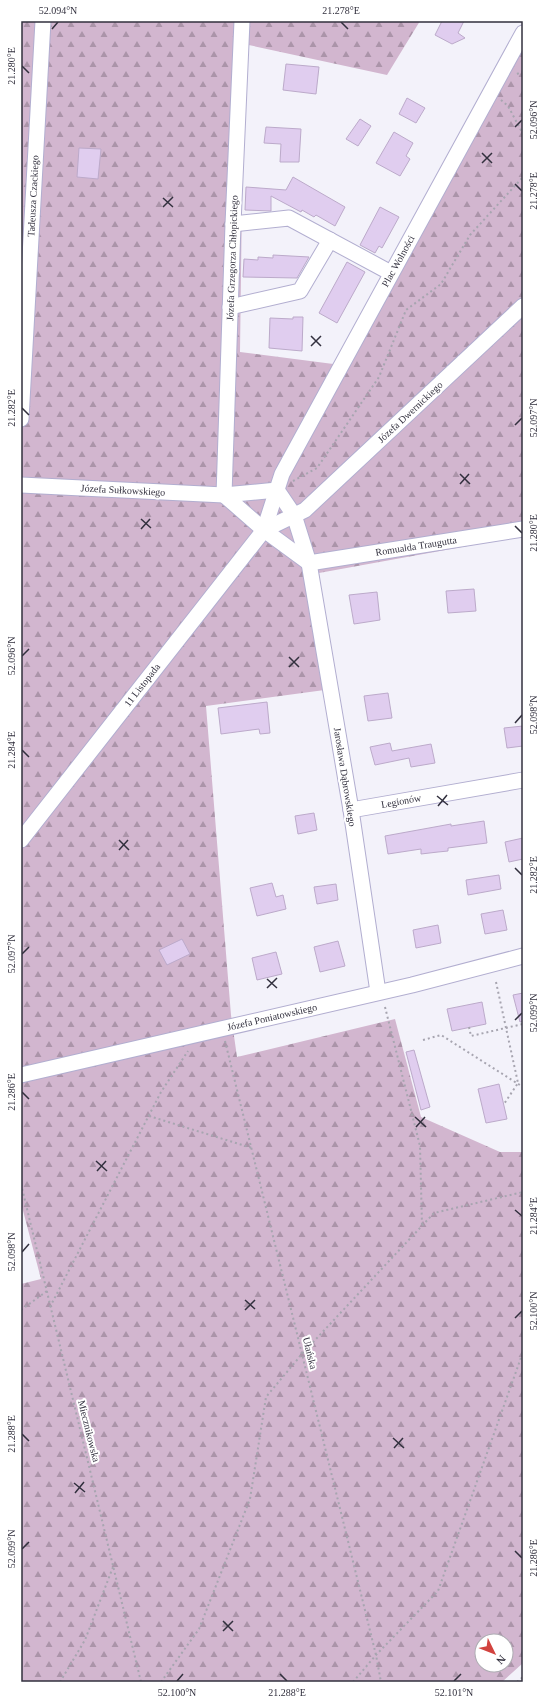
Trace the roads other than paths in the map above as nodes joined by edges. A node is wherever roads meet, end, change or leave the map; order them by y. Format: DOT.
graph roads {
  1 [pos="43,21"];
  2 [pos="242,21"];
  3 [pos="523,33"];
  4 [pos="233,224"];
  5 [pos="330,240"];
  6 [pos="391,273"];
  7 [pos="523,306"];
  8 [pos="230,307"];
  9 [pos="21,419"];
  10 [pos="21,485"];
  11 [pos="277,490"];
  12 [pos="224,496"];
  13 [pos="294,515"];
  14 [pos="523,529"];
  15 [pos="264,530"];
  16 [pos="309,563"];
  17 [pos="523,780"];
  18 [pos="350,810"];
  19 [pos="21,840"];
  20 [pos="523,956"];
  21 [pos="378,992"];
  22 [pos="21,1075"];
  1 -- 9 [label="street, Tadeusza Czackiego"];
  2 -- 4 [label="street, Józefa Grzegorza Chłopickiego"];
  3 -- 6 [label="street, Plac Wolności"];
  4 -- 5 [label="street"];
  4 -- 8 [label="street, Józefa Grzegorza Chłopickiego"];
  5 -- 6 [label="street"];
  5 -- 8 [label="street"];
  6 -- 11 [label="street, Plac Wolności"];
  7 -- 13 [label="street, Józefa Dwernickiego"];
  8 -- 12 [label="street, Józefa Grzegorza Chłopickiego"];
  10 -- 12 [label="street, Józefa Sułkowskiego"];
  11 -- 12 [label="street, Józefa Sułkowskiego"];
  11 -- 13 [label="street"];
  11 -- 15 [label="street, Plac Wolności"];
  12 -- 15 [label="street"];
  13 -- 15 [label="street, Józefa Dwernickiego"];
  13 -- 16 [label="street, Jarosława Dąbrowskiego"];
  14 -- 16 [label="street, Romualda Traugutta"];
  15 -- 16 [label="street"];
  15 -- 19 [label="street, 11 Listopada"];
  16 -- 18 [label="street, Jarosława Dąbrowskiego"];
  17 -- 18 [label="street, Legionów"];
  18 -- 21 [label="street, Jarosława Dąbrowskiego"];
  20 -- 21 [label="street, Józefa Poniatowskiego"];
  21 -- 22 [label="street, Józefa Poniatowskiego"];
}
